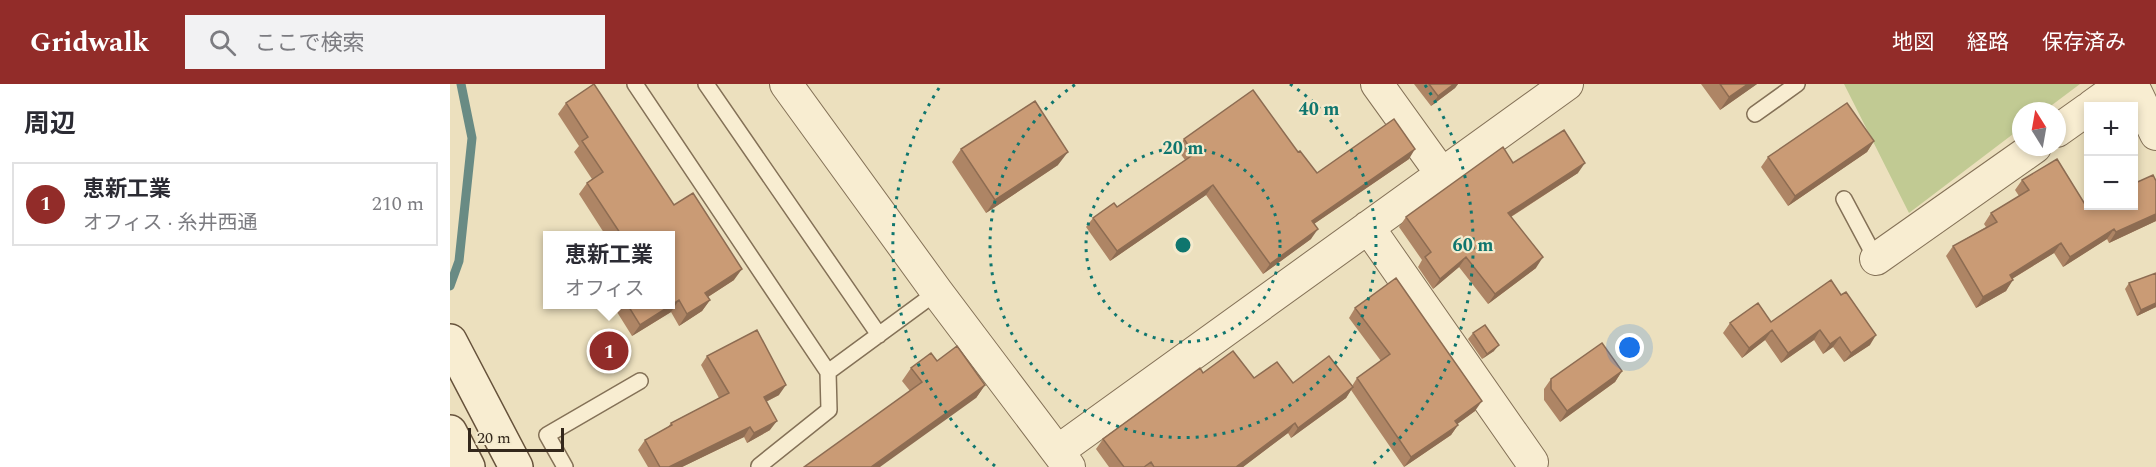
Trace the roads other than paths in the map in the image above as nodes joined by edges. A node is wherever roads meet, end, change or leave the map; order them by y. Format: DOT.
graph roads {
  1 [pos="635,84"];
  2 [pos="706,84"];
  3 [pos="786,84"];
  4 [pos="1377,84"];
  5 [pos="1567,84"];
  6 [pos="1797,84"];
  7 [pos="2123,84"];
  8 [pos="2132,84"];
  9 [pos="2098,102"];
  10 [pos="2084,112"];
  11 [pos="1755,114"];
  12 [pos="2066,125"];
  13 [pos="2156,132"];
  14 [pos="2022,156"];
  15 [pos="1441,173"];
  16 [pos="1844,199"];
  17 [pos="1368,227"];
  18 [pos="1876,259"];
  19 [pos="937,292"];
  20 [pos="879,335"];
  21 [pos="450,341"];
  22 [pos="828,372"];
  23 [pos="640,381"];
  24 [pos="450,432"];
  25 [pos="509,455"];
  26 [pos="1064,459"];
  27 [pos="1532,462"];
  28 [pos="759,466"];
  29 [pos="468,467"];
  30 [pos="565,467"];
  1 -- 22 [label="lane"];
  2 -- 20 [label="lane"];
  3 -- 19 [label="street"];
  4 -- 15 [label="street"];
  5 -- 15 [label="street"];
  6 -- 11 [label="lane"];
  7 -- 9 [label="street"];
  8 -- 13 [label="street"];
  10 -- 12 [label="street"];
  14 -- 18 [label="street"];
  15 -- 17 [label="street"];
  16 -- 18 [label="lane"];
  17 -- 26 [label="street"];
  17 -- 27 [label="street"];
  19 -- 20 [label="lane"];
  19 -- 26 [label="street"];
  20 -- 22 [label="lane"];
  21 -- 25 [label="street"];
  22 -- 28 [label="lane"];
  23 -- 30 [label="lane"];
  24 -- 29 [label="street"];
}
